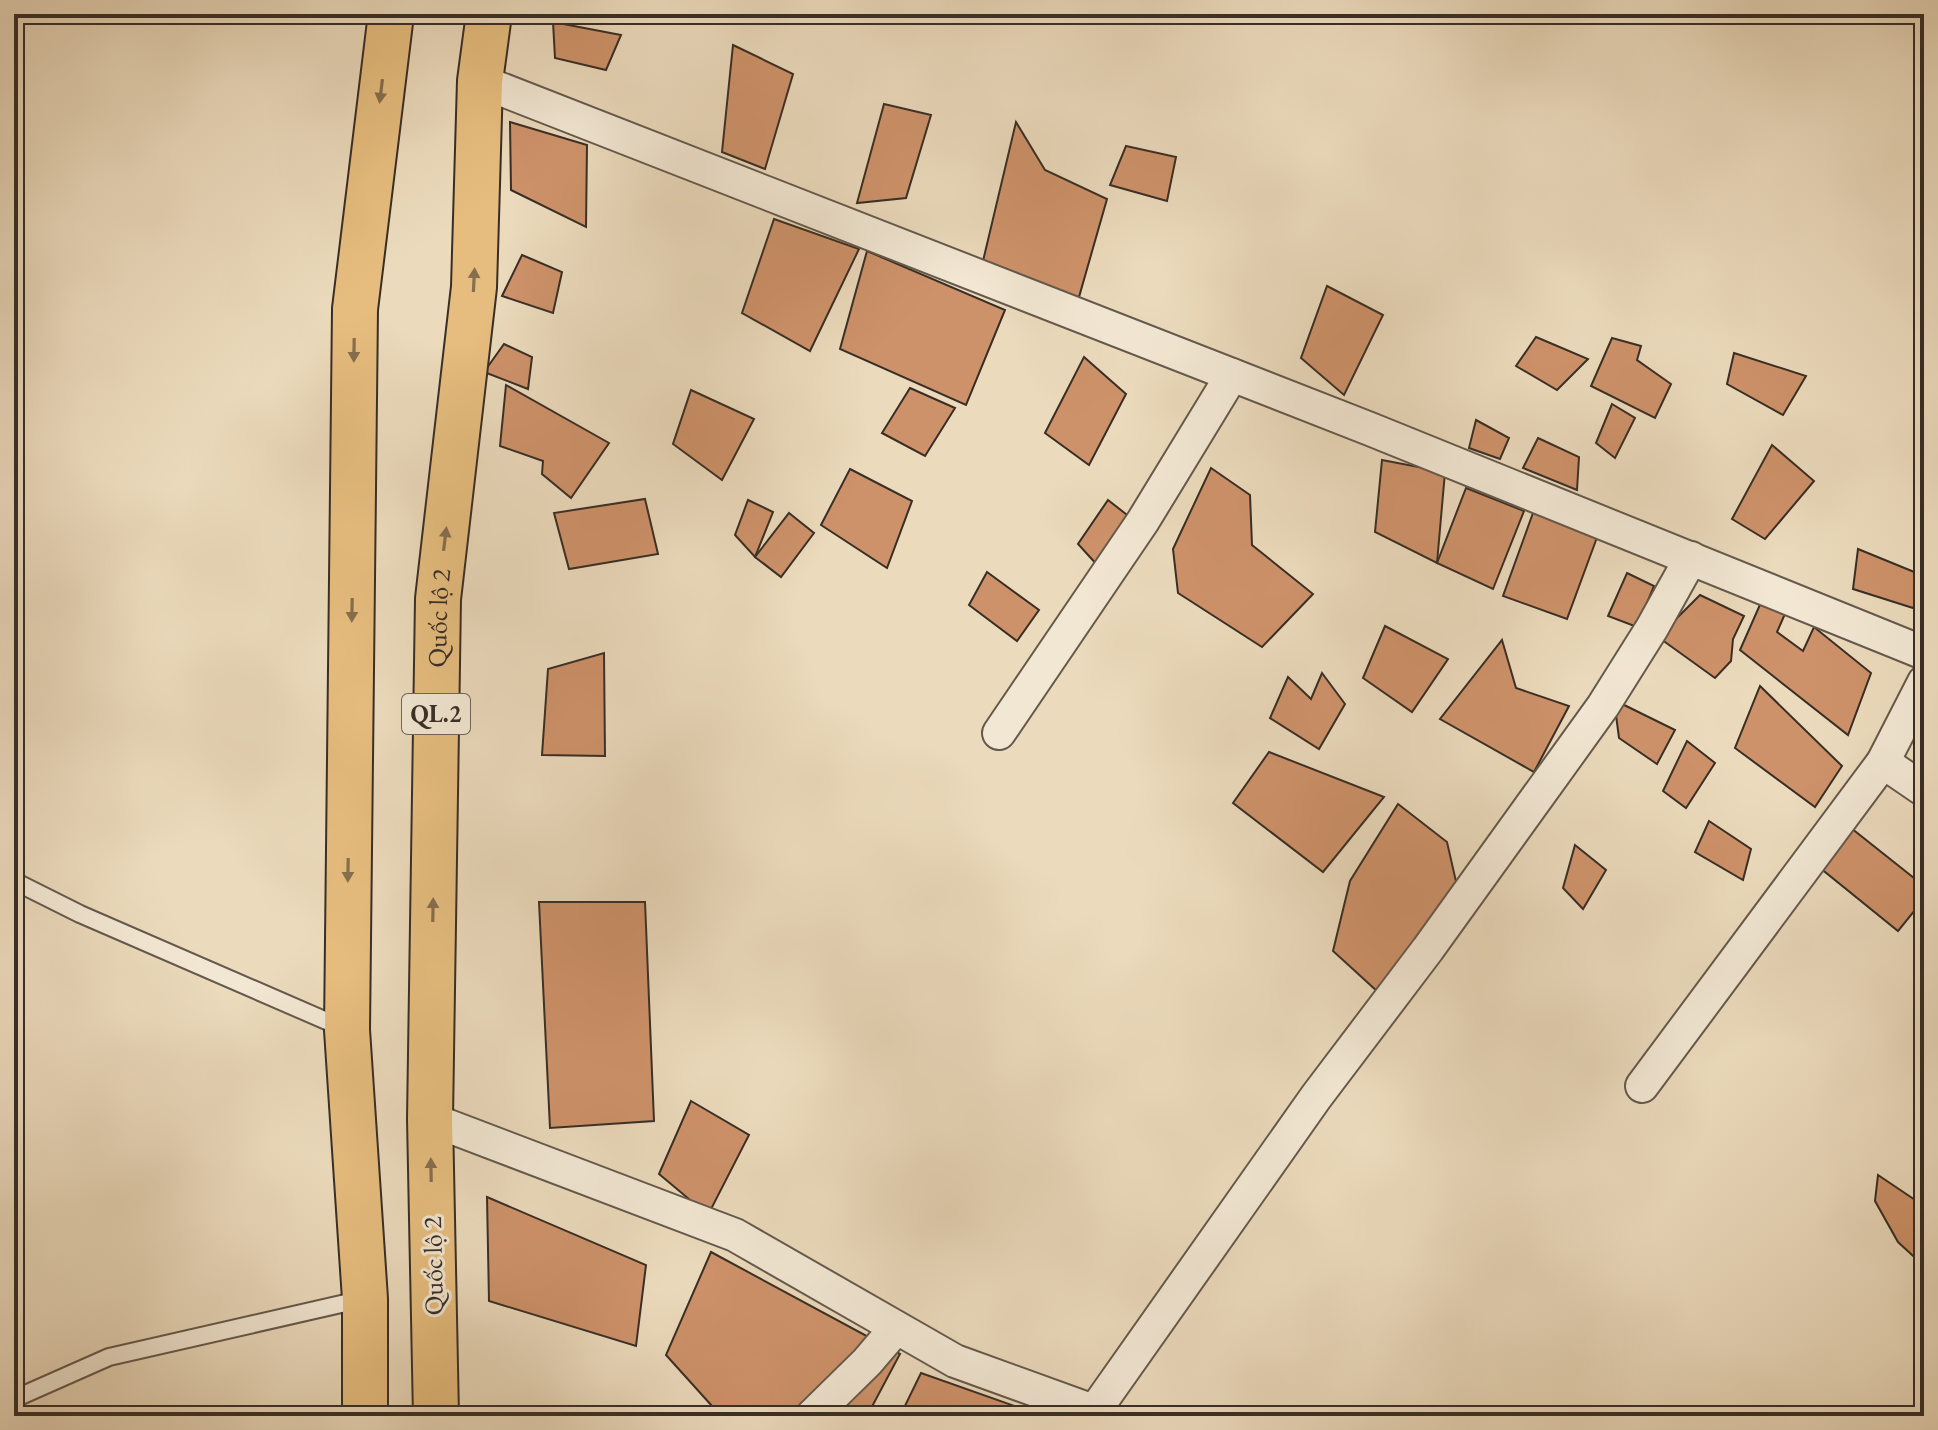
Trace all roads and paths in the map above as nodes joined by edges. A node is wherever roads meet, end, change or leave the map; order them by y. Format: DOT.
graph roads {
  1 [pos="391,14"];
  2 [pos="489,14"];
  3 [pos="480,81"];
  4 [pos="1232,375"];
  5 [pos="1691,558"];
  6 [pos="1924,653"];
  7 [pos="1924,682"];
  8 [pos="999,733"];
  9 [pos="1883,762"];
  10 [pos="1924,790"];
  11 [pos="14,881"];
  12 [pos="347,1030"];
  13 [pos="1642,1086"];
  14 [pos="430,1119"];
  15 [pos="365,1299"];
  16 [pos="896,1328"];
  17 [pos="14,1399"];
  18 [pos="1097,1415"];
  19 [pos="365,1416"];
  20 [pos="436,1416"];
  21 [pos="812,1416"];
  1 -- 12 [label="highway, one-way"];
  2 -- 3 [label="highway, Quốc lộ 2 / QL.2"];
  3 -- 4 [label="street"];
  14 -- 3 [label="highway, Quốc lộ 2 / QL.2, one-way"];
  4 -- 5 [label="street"];
  4 -- 8 [label="street"];
  5 -- 6 [label="street"];
  5 -- 18 [label="street"];
  7 -- 9 [label="street"];
  9 -- 10 [label="street"];
  9 -- 13 [label="street"];
  11 -- 12 [label="lane"];
  12 -- 15 [label="highway"];
  14 -- 16 [label="street"];
  20 -- 14 [label="highway, Quốc lộ 2 / QL.2, one-way"];
  15 -- 17 [label="lane"];
  15 -- 19 [label="highway"];
  16 -- 18 [label="street"];
  16 -- 21 [label="street"];
}
